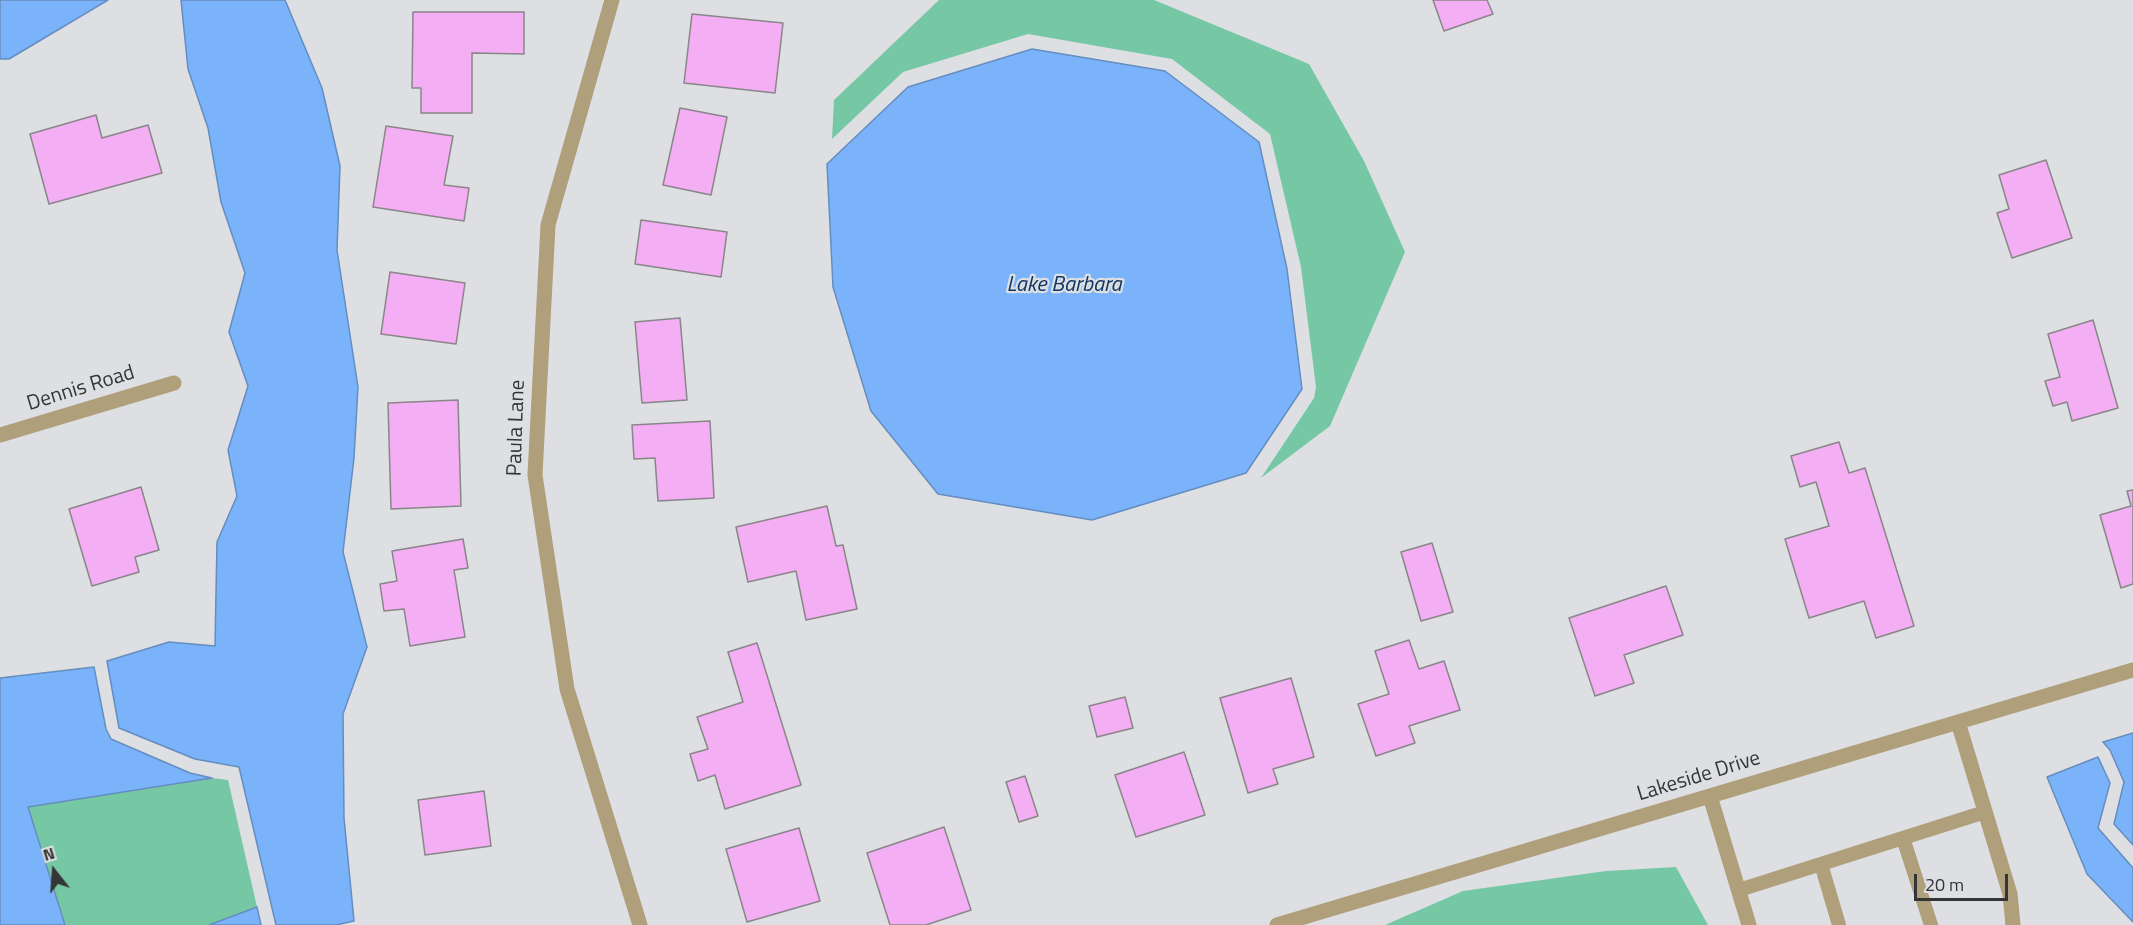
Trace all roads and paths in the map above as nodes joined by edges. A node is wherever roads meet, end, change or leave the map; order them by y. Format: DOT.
graph roads {
  1 [pos="612,0"];
  2 [pos="174,383"];
  3 [pos="0,435"];
  4 [pos="2133,670"];
  5 [pos="1958,722"];
  6 [pos="1710,796"];
  7 [pos="1985,812"];
  8 [pos="1903,838"];
  9 [pos="1821,864"];
  10 [pos="1739,890"];
  11 [pos="639,925"];
  12 [pos="1277,925"];
  13 [pos="1749,925"];
  14 [pos="1839,925"];
  15 [pos="1931,925"];
  16 [pos="2013,925"];
  1 -- 11 [label="street, Paula Lane"];
  2 -- 3 [label="street, Dennis Road"];
  4 -- 5 [label="street, Lakeside Drive"];
  5 -- 6 [label="street, Lakeside Drive"];
  5 -- 7 [label="street"];
  6 -- 10 [label="street"];
  6 -- 12 [label="street, Lakeside Drive"];
  7 -- 8 [label="lane"];
  7 -- 16 [label="street"];
  8 -- 9 [label="lane"];
  8 -- 15 [label="lane"];
  9 -- 10 [label="lane"];
  9 -- 14 [label="lane"];
  10 -- 13 [label="street"];
}
